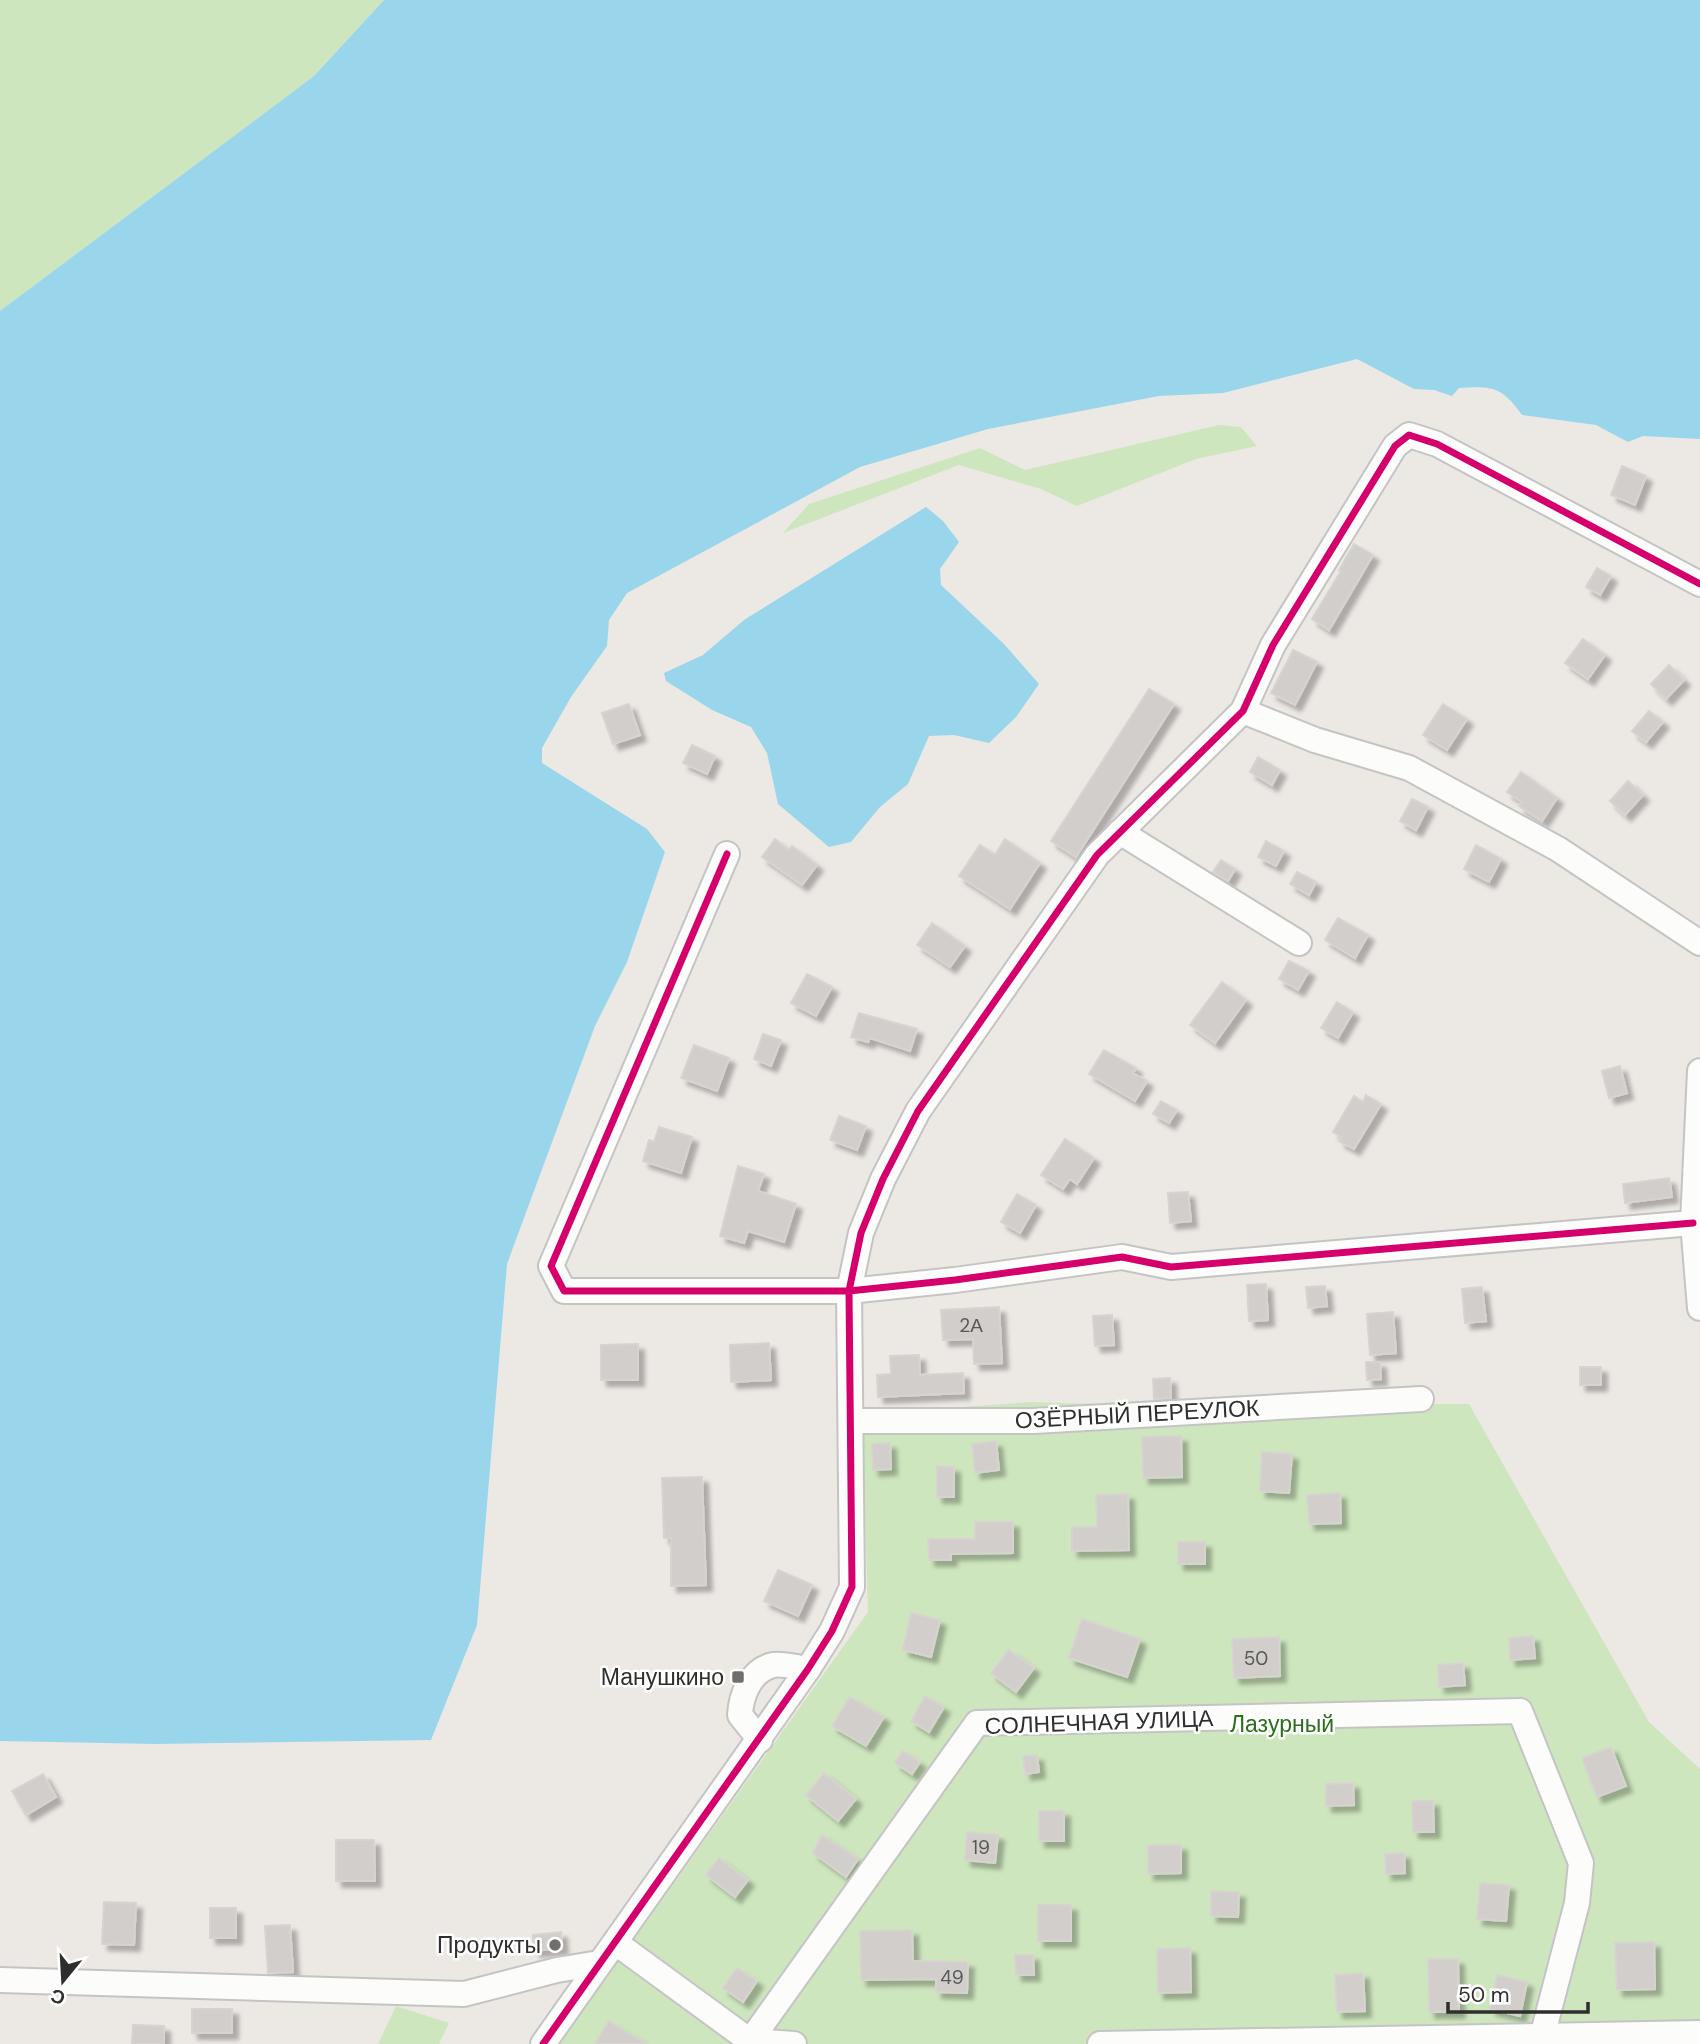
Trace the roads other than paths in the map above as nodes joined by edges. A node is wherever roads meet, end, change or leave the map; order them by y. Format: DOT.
graph roads {
  1 [pos="1700,583"];
  2 [pos="1242,711"];
  3 [pos="1120,832"];
  4 [pos="727,854"];
  5 [pos="1300,943"];
  6 [pos="1700,943"];
  7 [pos="1700,1071"];
  8 [pos="1693,1223"];
  9 [pos="1698,1277"];
  10 [pos="849,1291"];
  11 [pos="1700,1308"];
  12 [pos="1421,1399"];
  13 [pos="852,1421"];
  14 [pos="808,1670"];
  15 [pos="760,1740"];
  16 [pos="616,1943"];
  17 [pos="599,1963"];
  18 [pos="0,1980"];
  19 [pos="1700,2033"];
  20 [pos="1542,2037"];
  21 [pos="1382,2042"];
  22 [pos="749,2043"];
  23 [pos="543,2044"];
  24 [pos="794,2044"];
  25 [pos="1100,2044"];
  1 -- 2 [label="street"];
  2 -- 3 [label="street"];
  2 -- 6 [label="street"];
  3 -- 5 [label="street"];
  3 -- 10 [label="street"];
  4 -- 10 [label="street"];
  7 -- 8 [label="street"];
  8 -- 9 [label="street"];
  8 -- 10 [label="street"];
  9 -- 11 [label="street"];
  10 -- 13 [label="street"];
  12 -- 13 [label="street, ОЗЁРНЫЙ ПЕРЕУЛОК"];
  13 -- 14 [label="street"];
  14 -- 15 [label="street"];
  14 -- 15 [label="street"];
  15 -- 16 [label="street"];
  16 -- 17 [label="street"];
  16 -- 22 [label="street"];
  17 -- 18 [label="street"];
  17 -- 23 [label="street"];
  19 -- 20 [label="street"];
  20 -- 21 [label="street"];
  20 -- 22 [label="street, СОЛНЕЧНАЯ УЛИЦА"];
  21 -- 25 [label="street"];
  22 -- 24 [label="street"];
}
